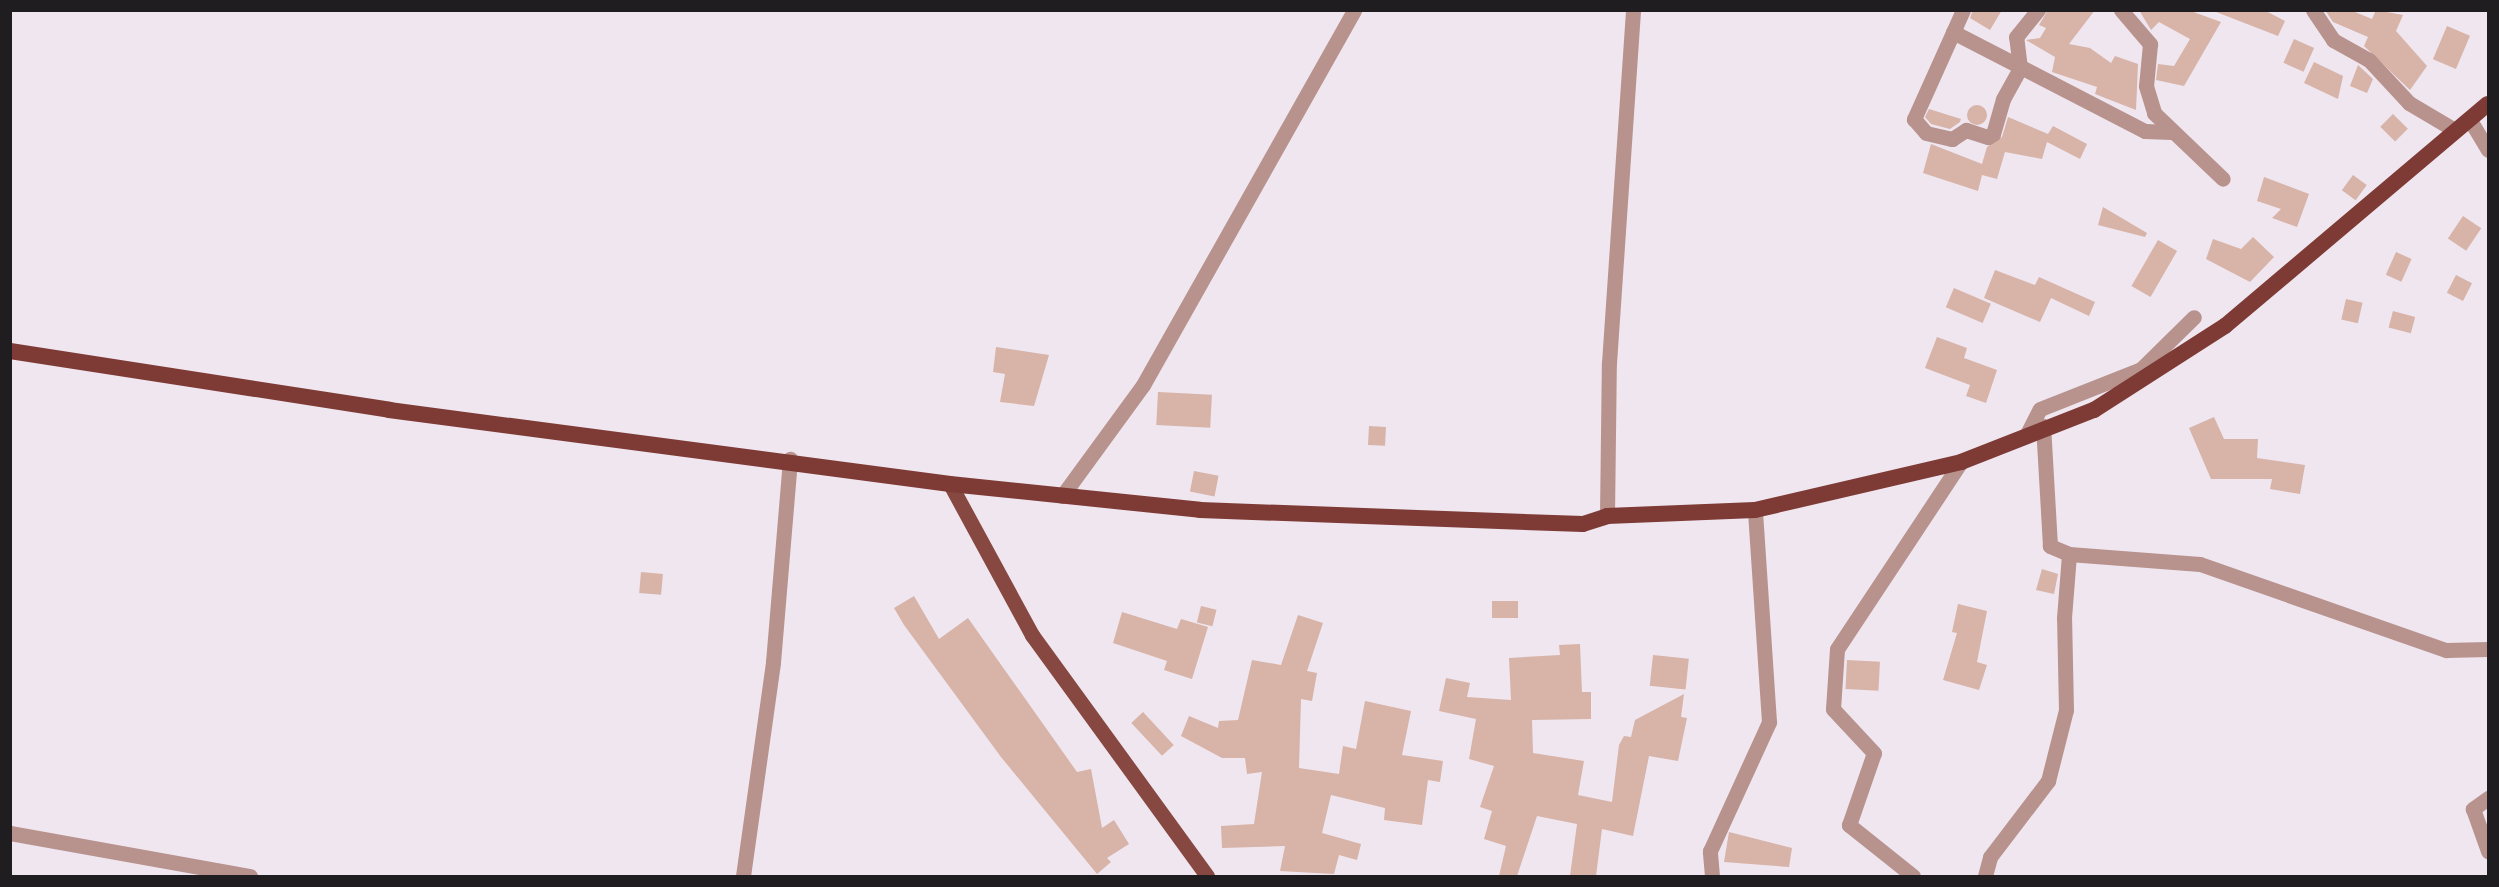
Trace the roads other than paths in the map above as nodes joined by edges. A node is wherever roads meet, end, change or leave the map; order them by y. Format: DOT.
graph roads {
  1 [pos="1354,10"];
  2 [pos="1633,10"];
  3 [pos="1963,10"];
  4 [pos="2038,10"];
  5 [pos="2121,10"];
  6 [pos="2313,10"];
  7 [pos="1953,32"];
  8 [pos="2020,68"];
  9 [pos="2488,104"];
  10 [pos="2470,120"];
  11 [pos="2454,129"];
  12 [pos="2171,132"];
  13 [pos="2488,150"];
  14 [pos="2223,179"];
  15 [pos="2194,316"];
  16 [pos="10,351"];
  17 [pos="2043,426"];
  18 [pos="790,459"];
  19 [pos="1961,462"];
  20 [pos="950,484"];
  21 [pos="1062,496"];
  22 [pos="1755,510"];
  23 [pos="1607,516"];
  24 [pos="2069,554"];
  25 [pos="2488,649"];
  26 [pos="2488,798"];
  27 [pos="10,833"];
  28 [pos="2488,851"];
  29 [pos="250,876"];
  30 [pos="743,876"];
  31 [pos="1207,876"];
  32 [pos="1712,876"];
  33 [pos="1913,876"];
  34 [pos="1985,876"];
  1 -- 21 [label="street"];
  2 -- 23 [label="street"];
  3 -- 7 [label="street"];
  4 -- 8 [label="street"];
  5 -- 12 [label="street"];
  6 -- 11 [label="street"];
  7 -- 8 [label="street"];
  7 -- 8 [label="street"];
  8 -- 12 [label="street"];
  9 -- 10 [label="highway"];
  10 -- 11 [label="highway"];
  10 -- 13 [label="street"];
  11 -- 17 [label="highway"];
  12 -- 14 [label="street"];
  15 -- 17 [label="street"];
  16 -- 18 [label="highway"];
  17 -- 19 [label="highway"];
  17 -- 24 [label="street"];
  18 -- 20 [label="highway"];
  18 -- 30 [label="street"];
  19 -- 22 [label="highway"];
  19 -- 33 [label="street"];
  20 -- 21 [label="highway"];
  20 -- 31 [label="main road"];
  21 -- 23 [label="highway"];
  22 -- 23 [label="highway"];
  22 -- 32 [label="street"];
  24 -- 25 [label="street"];
  24 -- 34 [label="street"];
  26 -- 28 [label="street"];
  27 -- 29 [label="street"];
}
